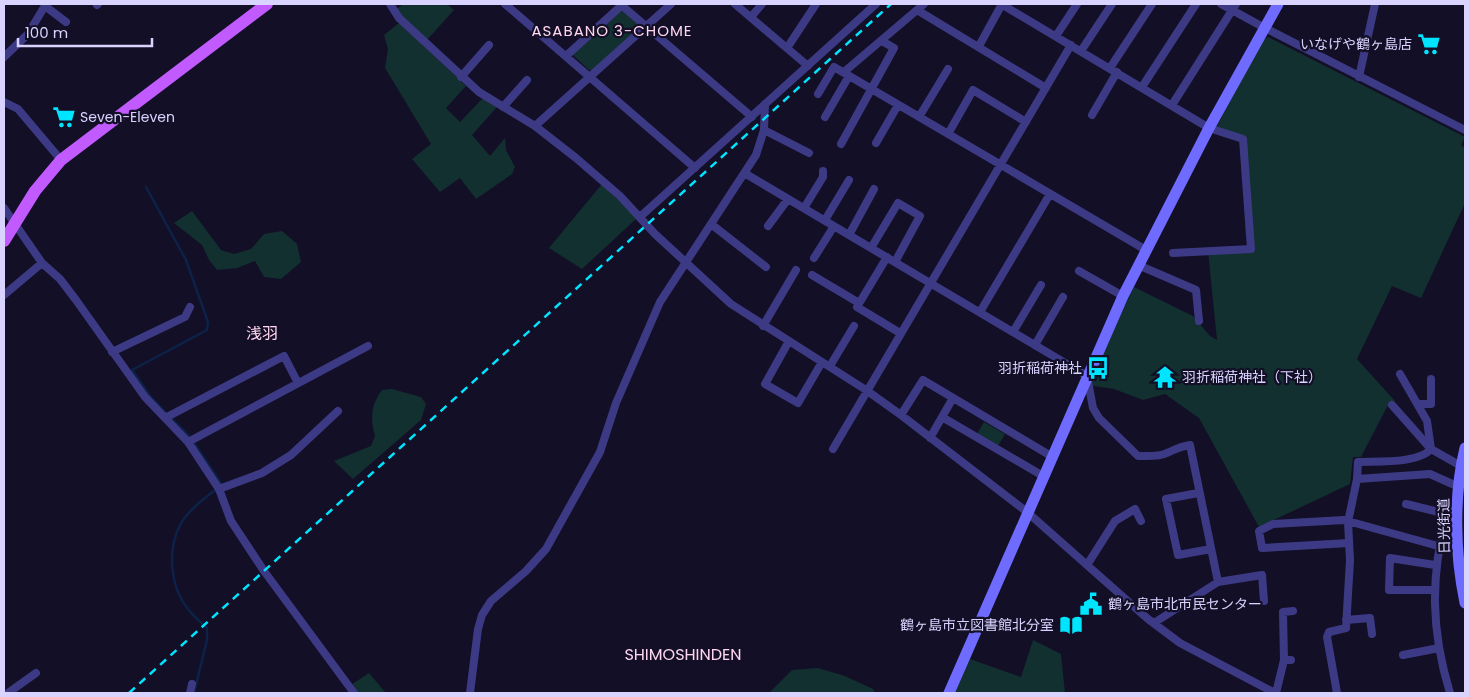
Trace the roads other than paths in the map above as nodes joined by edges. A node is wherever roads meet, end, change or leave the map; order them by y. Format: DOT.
graph roads {
  1 [pos="267,4"];
  2 [pos="505,4"];
  3 [pos="621,4"];
  4 [pos="671,4"];
  5 [pos="735,4"];
  6 [pos="762,4"];
  7 [pos="816,4"];
  8 [pos="876,4"];
  9 [pos="924,4"];
  10 [pos="1002,4"];
  11 [pos="1077,4"];
  12 [pos="1112,4"];
  13 [pos="1152,4"];
  14 [pos="1196,4"];
  15 [pos="1221,4"];
  16 [pos="1278,4"];
  17 [pos="1375,4"];
  18 [pos="46,5"];
  19 [pos="394,5"];
  20 [pos="1013,6"];
  21 [pos="1234,7"];
  22 [pos="917,10"];
  23 [pos="751,17"];
  24 [pos="66,22"];
  25 [pos="645,27"];
  26 [pos="1263,27"];
  27 [pos="1056,36"];
  28 [pos="882,40"];
  29 [pos="1071,45"];
  30 [pos="489,46"];
  31 [pos="978,46"];
  32 [pos="787,48"];
  33 [pos="1081,51"];
  34 [pos="566,56"];
  35 [pos="4,57"];
  36 [pos="808,66"];
  37 [pos="948,69"];
  38 [pos="1113,70"];
  39 [pos="846,74"];
  40 [pos="461,77"];
  41 [pos="1359,77"];
  42 [pos="591,78"];
  43 [pos="527,80"];
  44 [pos="1142,87"];
  45 [pos="1046,88"];
  46 [pos="872,90"];
  47 [pos="818,94"];
  48 [pos="4,102"];
  49 [pos="765,104"];
  50 [pos="898,105"];
  51 [pos="1172,105"];
  52 [pos="504,107"];
  53 [pos="1092,115"];
  54 [pos="752,117"];
  55 [pos="825,117"];
  56 [pos="919,117"];
  57 [pos="1026,122"];
  58 [pos="535,126"];
  59 [pos="1209,128"];
  60 [pos="764,130"];
  61 [pos="1465,130"];
  62 [pos="948,134"];
  63 [pos="876,143"];
  64 [pos="841,144"];
  65 [pos="809,153"];
  66 [pos="61,160"];
  67 [pos="1002,165"];
  68 [pos="696,168"];
  69 [pos="823,171"];
  70 [pos="746,174"];
  71 [pos="849,180"];
  72 [pos="874,189"];
  73 [pos="1050,194"];
  74 [pos="788,199"];
  75 [pos="4,208"];
  76 [pos="804,208"];
  77 [pos="641,216"];
  78 [pos="824,220"];
  79 [pos="15,222"];
  80 [pos="711,224"];
  81 [pos="768,226"];
  82 [pos="834,226"];
  83 [pos="848,235"];
  84 [pos="4,241"];
  85 [pos="871,248"];
  86 [pos="1146,250"];
  87 [pos="1173,253"];
  88 [pos="887,257"];
  89 [pos="814,258"];
  90 [pos="686,262"];
  91 [pos="894,262"];
  92 [pos="42,263"];
  93 [pos="1138,265"];
  94 [pos="766,267"];
  95 [pos="796,270"];
  96 [pos="1079,271"];
  97 [pos="812,275"];
  98 [pos="930,283"];
  99 [pos="1041,285"];
  100 [pos="4,296"];
  101 [pos="1123,296"];
  102 [pos="1063,297"];
  103 [pos="859,303"];
  104 [pos="190,307"];
  105 [pos="980,312"];
  106 [pos="1199,321"];
  107 [pos="763,326"];
  108 [pos="854,326"];
  109 [pos="1013,332"];
  110 [pos="900,333"];
  111 [pos="789,341"];
  112 [pos="1035,345"];
  113 [pos="368,346"];
  114 [pos="112,352"];
  115 [pos="822,362"];
  116 [pos="830,366"];
  117 [pos="1400,374"];
  118 [pos="1087,376"];
  119 [pos="1431,379"];
  120 [pos="298,383"];
  121 [pos="866,390"];
  122 [pos="953,398"];
  123 [pos="1419,404"];
  124 [pos="1392,405"];
  125 [pos="338,411"];
  126 [pos="901,415"];
  127 [pos="942,417"];
  128 [pos="164,418"];
  129 [pos="930,438"];
  130 [pos="188,442"];
  131 [pos="1465,448"];
  132 [pos="833,449"];
  133 [pos="1431,449"];
  134 [pos="1051,456"];
  135 [pos="1463,462"];
  136 [pos="1043,476"];
  137 [pos="1357,478"];
  138 [pos="1459,487"];
  139 [pos="219,489"];
  140 [pos="1198,493"];
  141 [pos="1406,504"];
  142 [pos="1028,512"];
  143 [pos="1457,516"];
  144 [pos="1141,521"];
  145 [pos="1348,522"];
  146 [pos="1348,543"];
  147 [pos="1438,546"];
  148 [pos="1211,549"];
  149 [pos="1086,565"];
  150 [pos="1435,565"];
  151 [pos="1218,582"];
  152 [pos="1434,590"];
  153 [pos="1264,601"];
  154 [pos="1465,602"];
  155 [pos="1293,611"];
  156 [pos="1346,620"];
  157 [pos="1154,624"];
  158 [pos="1372,634"];
  159 [pos="1439,648"];
  160 [pos="1403,655"];
  161 [pos="36,672"];
  162 [pos="192,684"];
  163 [pos="8,693"];
  164 [pos="190,693"];
  165 [pos="354,693"];
  166 [pos="470,693"];
  167 [pos="949,693"];
  168 [pos="1276,693"];
  169 [pos="1337,693"];
  170 [pos="1450,693"];
  1 -- 66 [label="main road"];
  2 -- 34 [label="street"];
  3 -- 25 [label="street"];
  3 -- 34 [label="street"];
  4 -- 25 [label="street"];
  5 -- 23 [label="street"];
  6 -- 23 [label="street"];
  7 -- 32 [label="street"];
  8 -- 36 [label="street"];
  9 -- 22 [label="street"];
  10 -- 20 [label="street"];
  10 -- 31 [label="street"];
  11 -- 27 [label="street"];
  12 -- 33 [label="street"];
  13 -- 38 [label="street"];
  14 -- 44 [label="street"];
  15 -- 21 [label="street"];
  16 -- 26 [label="street"];
  17 -- 41 [label="street"];
  18 -- 24 [label="street"];
  18 -- 35 [label="street"];
  19 -- 40 [label="street"];
  20 -- 27 [label="street"];
  21 -- 26 [label="street"];
  21 -- 51 [label="street"];
  22 -- 28 [label="street"];
  22 -- 31 [label="street"];
  23 -- 32 [label="street"];
  25 -- 42 [label="street"];
  25 -- 54 [label="street"];
  26 -- 41 [label="street"];
  26 -- 59 [label="street"];
  27 -- 29 [label="street"];
  28 -- 39 [label="street"];
  28 -- 46 [label="street"];
  29 -- 33 [label="street"];
  29 -- 45 [label="street"];
  30 -- 40 [label="street"];
  31 -- 45 [label="street"];
  32 -- 36 [label="street"];
  33 -- 38 [label="street"];
  34 -- 42 [label="street"];
  36 -- 49 [label="street"];
  37 -- 56 [label="street"];
  38 -- 44 [label="street"];
  38 -- 53 [label="street"];
  39 -- 46 [label="street"];
  39 -- 47 [label="street"];
  39 -- 55 [label="street"];
  40 -- 52 [label="street"];
  41 -- 61 [label="street"];
  42 -- 58 [label="street"];
  42 -- 68 [label="street"];
  43 -- 52 [label="street"];
  44 -- 51 [label="street"];
  45 -- 57 [label="street"];
  46 -- 50 [label="street"];
  46 -- 64 [label="street"];
  48 -- 66 [label="street"];
  49 -- 54 [label="street"];
  49 -- 60 [label="street"];
  50 -- 56 [label="street"];
  50 -- 63 [label="street"];
  51 -- 59 [label="street"];
  52 -- 58 [label="street"];
  54 -- 68 [label="street"];
  56 -- 62 [label="street"];
  57 -- 62 [label="street"];
  57 -- 67 [label="street"];
  58 -- 77 [label="street"];
  59 -- 86 [label="street"];
  59 -- 87 [label="street"];
  60 -- 65 [label="street"];
  60 -- 70 [label="street"];
  62 -- 67 [label="street"];
  66 -- 79 [label="main road"];
  67 -- 73 [label="street"];
  67 -- 98 [label="street"];
  68 -- 77 [label="street"];
  69 -- 76 [label="street"];
  70 -- 74 [label="street"];
  70 -- 80 [label="street"];
  71 -- 78 [label="street"];
  72 -- 83 [label="street"];
  73 -- 86 [label="street"];
  73 -- 105 [label="street"];
  74 -- 76 [label="street"];
  74 -- 81 [label="street"];
  75 -- 79 [label="street"];
  76 -- 78 [label="street"];
  77 -- 90 [label="street"];
  78 -- 82 [label="street"];
  79 -- 84 [label="main road"];
  79 -- 92 [label="street"];
  80 -- 90 [label="street"];
  80 -- 94 [label="street"];
  82 -- 83 [label="street"];
  82 -- 89 [label="street"];
  83 -- 85 [label="street"];
  85 -- 88 [label="street"];
  85 -- 91 [label="street"];
  86 -- 93 [label="street"];
  88 -- 91 [label="street"];
  88 -- 103 [label="street"];
  90 -- 107 [label="street"];
  90 -- 166 [label="street"];
  91 -- 98 [label="street"];
  92 -- 100 [label="street"];
  92 -- 114 [label="street"];
  93 -- 101 [label="street"];
  93 -- 106 [label="street"];
  95 -- 107 [label="street"];
  96 -- 101 [label="street"];
  97 -- 103 [label="street"];
  98 -- 105 [label="street"];
  98 -- 110 [label="street"];
  99 -- 109 [label="street"];
  101 -- 118 [label="street"];
  102 -- 112 [label="street"];
  103 -- 110 [label="street"];
  104 -- 114 [label="street"];
  105 -- 109 [label="street"];
  107 -- 111 [label="street"];
  108 -- 116 [label="street"];
  109 -- 112 [label="street"];
  110 -- 121 [label="street"];
  111 -- 115 [label="street"];
  111 -- 115 [label="street"];
  112 -- 118 [label="street"];
  113 -- 120 [label="street"];
  114 -- 128 [label="street"];
  115 -- 116 [label="street"];
  116 -- 121 [label="street"];
  117 -- 123 [label="street"];
  118 -- 134 [label="street"];
  118 -- 140 [label="street"];
  119 -- 123 [label="street"];
  120 -- 128 [label="street"];
  120 -- 130 [label="street"];
  121 -- 126 [label="street"];
  121 -- 132 [label="street"];
  122 -- 126 [label="street"];
  122 -- 127 [label="street"];
  122 -- 134 [label="street"];
  123 -- 133 [label="street"];
  124 -- 133 [label="street"];
  125 -- 139 [label="street"];
  126 -- 129 [label="street"];
  127 -- 129 [label="street"];
  127 -- 136 [label="street"];
  128 -- 130 [label="street"];
  129 -- 142 [label="street"];
  130 -- 139 [label="street"];
  131 -- 135 [label="street, 日光街道"];
  133 -- 135 [label="street"];
  133 -- 137 [label="street"];
  134 -- 136 [label="street"];
  135 -- 138 [label="street, 日光街道"];
  136 -- 142 [label="street"];
  137 -- 138 [label="street"];
  137 -- 145 [label="street"];
  138 -- 143 [label="street, 日光街道"];
  139 -- 165 [label="street"];
  140 -- 148 [label="street"];
  140 -- 148 [label="street"];
  141 -- 143 [label="street"];
  142 -- 149 [label="street"];
  142 -- 167 [label="street"];
  143 -- 147 [label="street"];
  143 -- 154 [label="street, 日光街道"];
  144 -- 149 [label="street"];
  145 -- 146 [label="street"];
  145 -- 146 [label="street"];
  145 -- 147 [label="street"];
  146 -- 156 [label="street"];
  147 -- 150 [label="street"];
  148 -- 151 [label="street"];
  149 -- 157 [label="street"];
  150 -- 152 [label="street"];
  150 -- 152 [label="street"];
  151 -- 153 [label="street"];
  151 -- 157 [label="street"];
  152 -- 159 [label="street"];
  155 -- 168 [label="street"];
  156 -- 158 [label="street"];
  156 -- 169 [label="street"];
  157 -- 168 [label="street"];
  159 -- 160 [label="street"];
  159 -- 170 [label="street"];
  161 -- 163 [label="street"];
  162 -- 164 [label="street"];
}
